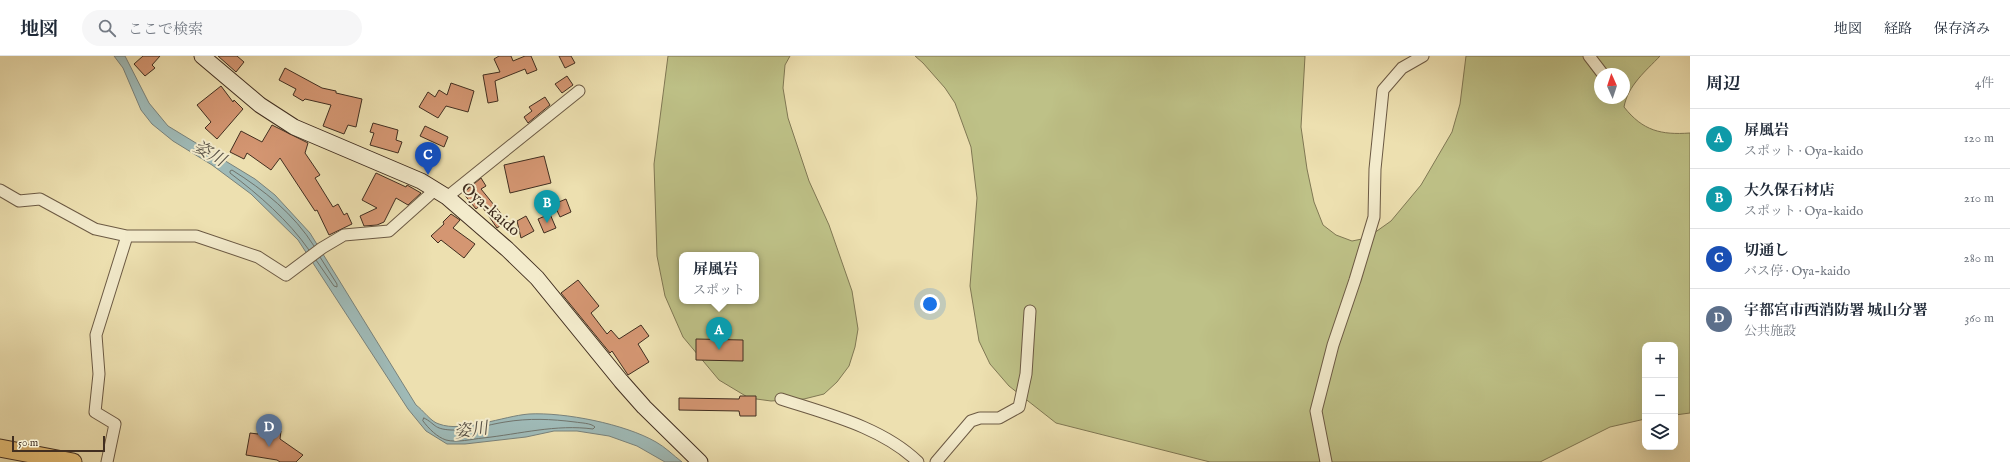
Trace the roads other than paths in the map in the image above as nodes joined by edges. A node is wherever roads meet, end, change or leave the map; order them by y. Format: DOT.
graph roads {
  1 [pos="202,56"];
  2 [pos="1423,56"];
  3 [pos="1589,56"];
  4 [pos="1598,68"];
  5 [pos="579,91"];
  6 [pos="0,190"];
  7 [pos="442,193"];
  8 [pos="127,236"];
  9 [pos="1030,311"];
  10 [pos="781,398"];
  11 [pos="0,448"];
  12 [pos="73,462"];
  13 [pos="107,462"];
  14 [pos="700,462"];
  15 [pos="918,462"];
  16 [pos="936,462"];
  17 [pos="1326,462"];
  1 -- 7 [label="main road, Oya-kaido"];
  2 -- 17 [label="street"];
  3 -- 4 [label="street"];
  5 -- 7 [label="street"];
  6 -- 8 [label="street"];
  7 -- 8 [label="street"];
  7 -- 14 [label="main road, Oya-kaido"];
  8 -- 13 [label="street"];
  9 -- 16 [label="street"];
  10 -- 15 [label="street"];
  11 -- 12 [label="main road"];
}
